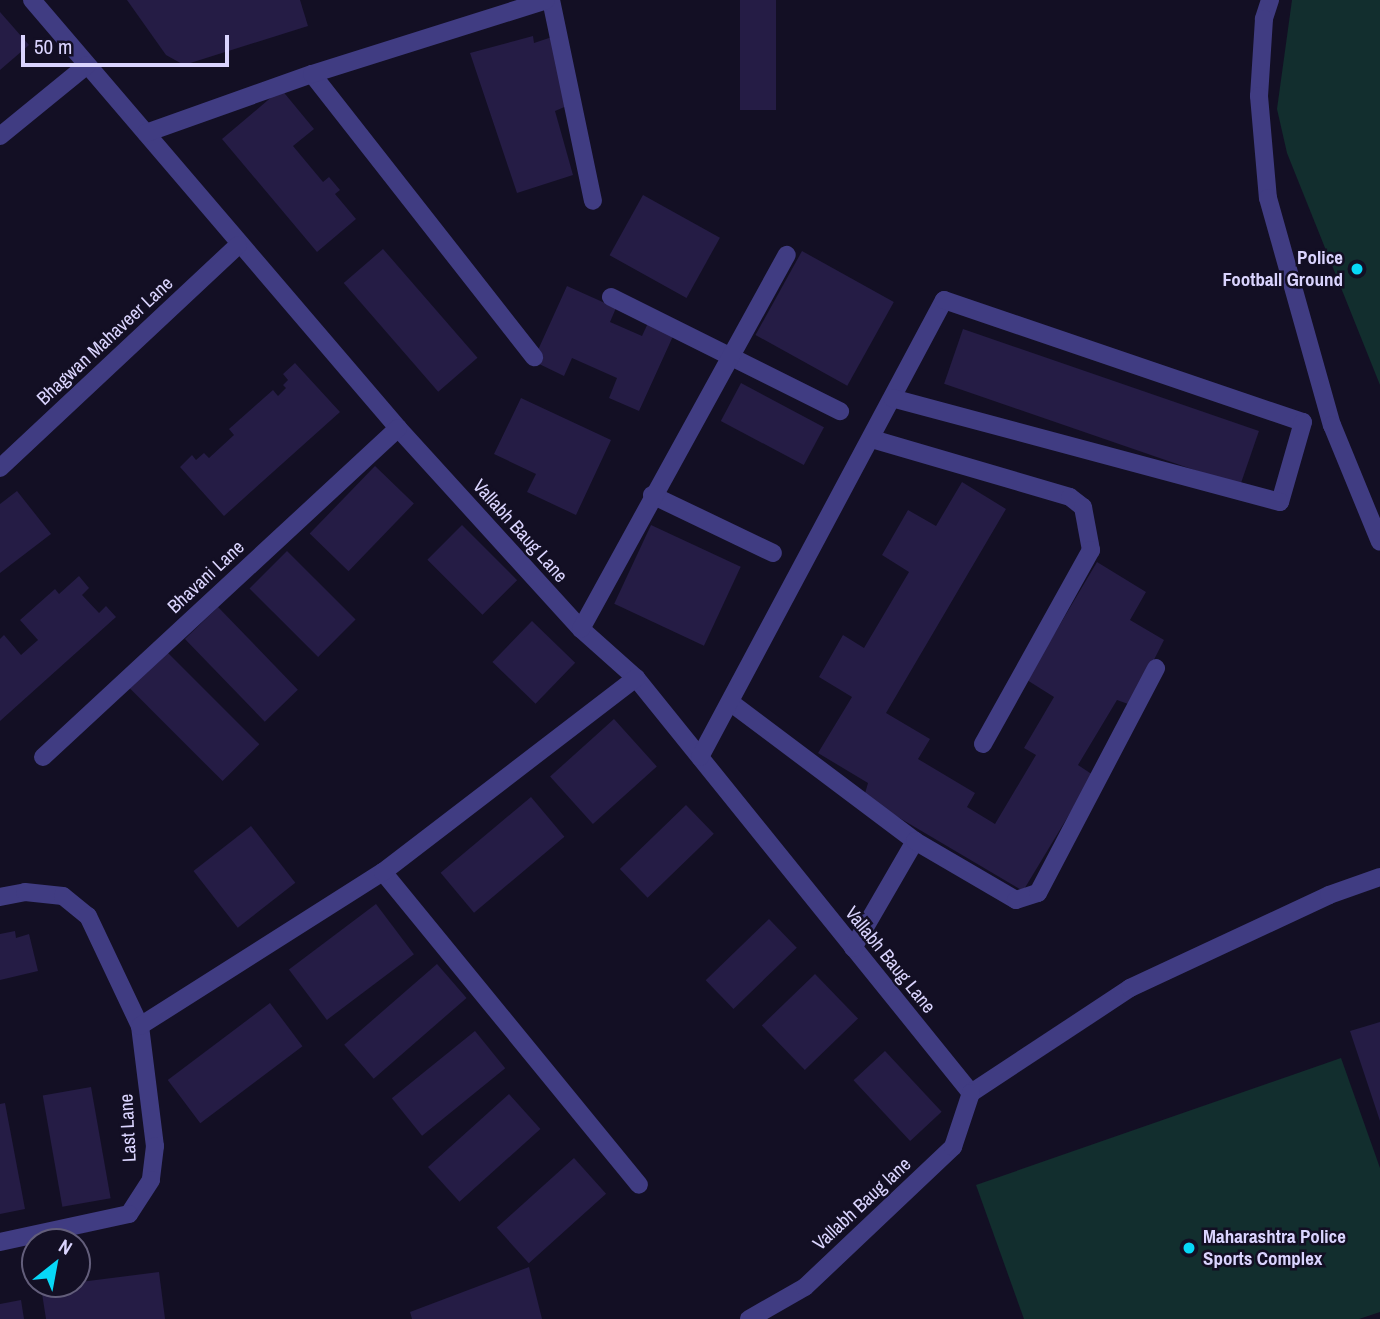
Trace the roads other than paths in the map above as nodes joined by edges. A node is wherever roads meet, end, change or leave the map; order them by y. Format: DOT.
graph roads {
  1 [pos="32,0"];
  2 [pos="548,0"];
  3 [pos="1270,0"];
  4 [pos="87,65"];
  5 [pos="312,74"];
  6 [pos="146,133"];
  7 [pos="0,135"];
  8 [pos="593,201"];
  9 [pos="238,245"];
  10 [pos="788,256"];
  11 [pos="611,297"];
  12 [pos="729,356"];
  13 [pos="534,357"];
  14 [pos="893,398"];
  15 [pos="840,411"];
  16 [pos="398,428"];
  17 [pos="872,439"];
  18 [pos="0,468"];
  19 [pos="652,495"];
  20 [pos="1380,542"];
  21 [pos="773,553"];
  22 [pos="581,629"];
  23 [pos="1156,668"];
  24 [pos="636,678"];
  25 [pos="730,702"];
  26 [pos="983,744"];
  27 [pos="43,757"];
  28 [pos="700,757"];
  29 [pos="915,841"];
  30 [pos="383,872"];
  31 [pos="1380,877"];
  32 [pos="0,897"];
  33 [pos="853,948"];
  34 [pos="140,1026"];
  35 [pos="971,1093"];
  36 [pos="639,1185"];
  37 [pos="0,1242"];
  38 [pos="768,1315"];
  39 [pos="749,1319"];
  1 -- 4 [label="street, Vallabh Baug Lane"];
  2 -- 5 [label="street"];
  2 -- 8 [label="street"];
  3 -- 20 [label="street"];
  4 -- 6 [label="street, Vallabh Baug Lane"];
  4 -- 7 [label="street"];
  5 -- 6 [label="street"];
  5 -- 13 [label="street"];
  6 -- 9 [label="street, Vallabh Baug Lane"];
  9 -- 16 [label="street, Vallabh Baug Lane"];
  9 -- 18 [label="street, Bhagwan Mahaveer Lane"];
  10 -- 12 [label="street"];
  11 -- 12 [label="street"];
  12 -- 15 [label="street"];
  12 -- 19 [label="street"];
  14 -- 14 [label="street"];
  14 -- 17 [label="street"];
  16 -- 22 [label="street, Vallabh Baug Lane"];
  16 -- 27 [label="street, Bhavani Lane"];
  17 -- 25 [label="street"];
  17 -- 26 [label="street"];
  19 -- 21 [label="street"];
  19 -- 22 [label="street"];
  22 -- 24 [label="street, Vallabh Baug Lane"];
  23 -- 29 [label="street"];
  24 -- 28 [label="street, Vallabh Baug Lane"];
  24 -- 30 [label="street"];
  25 -- 28 [label="street"];
  25 -- 29 [label="street"];
  28 -- 33 [label="street, Vallabh Baug Lane"];
  29 -- 33 [label="street"];
  30 -- 34 [label="street"];
  30 -- 36 [label="street"];
  31 -- 35 [label="street"];
  32 -- 34 [label="street, Last Lane"];
  33 -- 35 [label="street, Vallabh Baug Lane"];
  34 -- 37 [label="street, Last Lane"];
  35 -- 38 [label="street, Vallabh Baug lane"];
  38 -- 39 [label="street, Vallabh Baug lane"];
}
